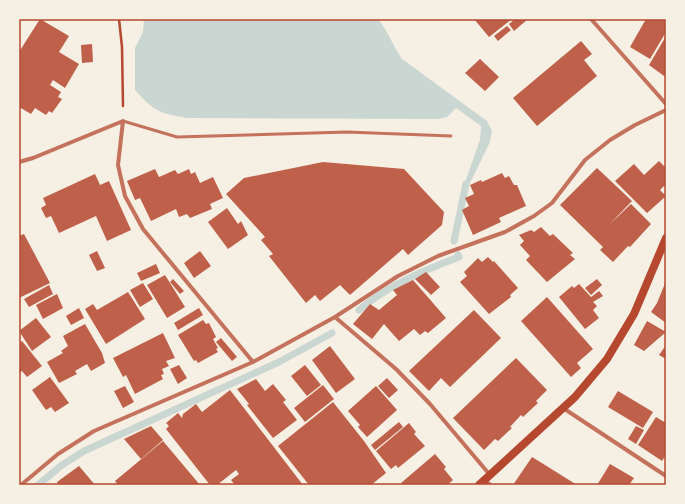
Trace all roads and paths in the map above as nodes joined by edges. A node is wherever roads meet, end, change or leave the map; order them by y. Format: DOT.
graph roads {
  1 [pos="119,19"];
  2 [pos="591,19"];
  3 [pos="666,104"];
  4 [pos="666,110"];
  5 [pos="123,121"];
  6 [pos="451,136"];
  7 [pos="19,162"];
  8 [pos="666,238"];
  9 [pos="335,317"];
  10 [pos="253,362"];
  11 [pos="563,408"];
  12 [pos="666,476"];
  13 [pos="486,482"];
  14 [pos="21,485"];
  1 -- 5 [label="path"];
  2 -- 3 [label="street"];
  4 -- 9 [label="street"];
  5 -- 6 [label="lane"];
  5 -- 7 [label="street"];
  5 -- 10 [label="street"];
  8 -- 11 [label="main road"];
  9 -- 10 [label="street"];
  9 -- 13 [label="street"];
  10 -- 14 [label="street"];
  11 -- 12 [label="street"];
  11 -- 13 [label="main road"];
}
